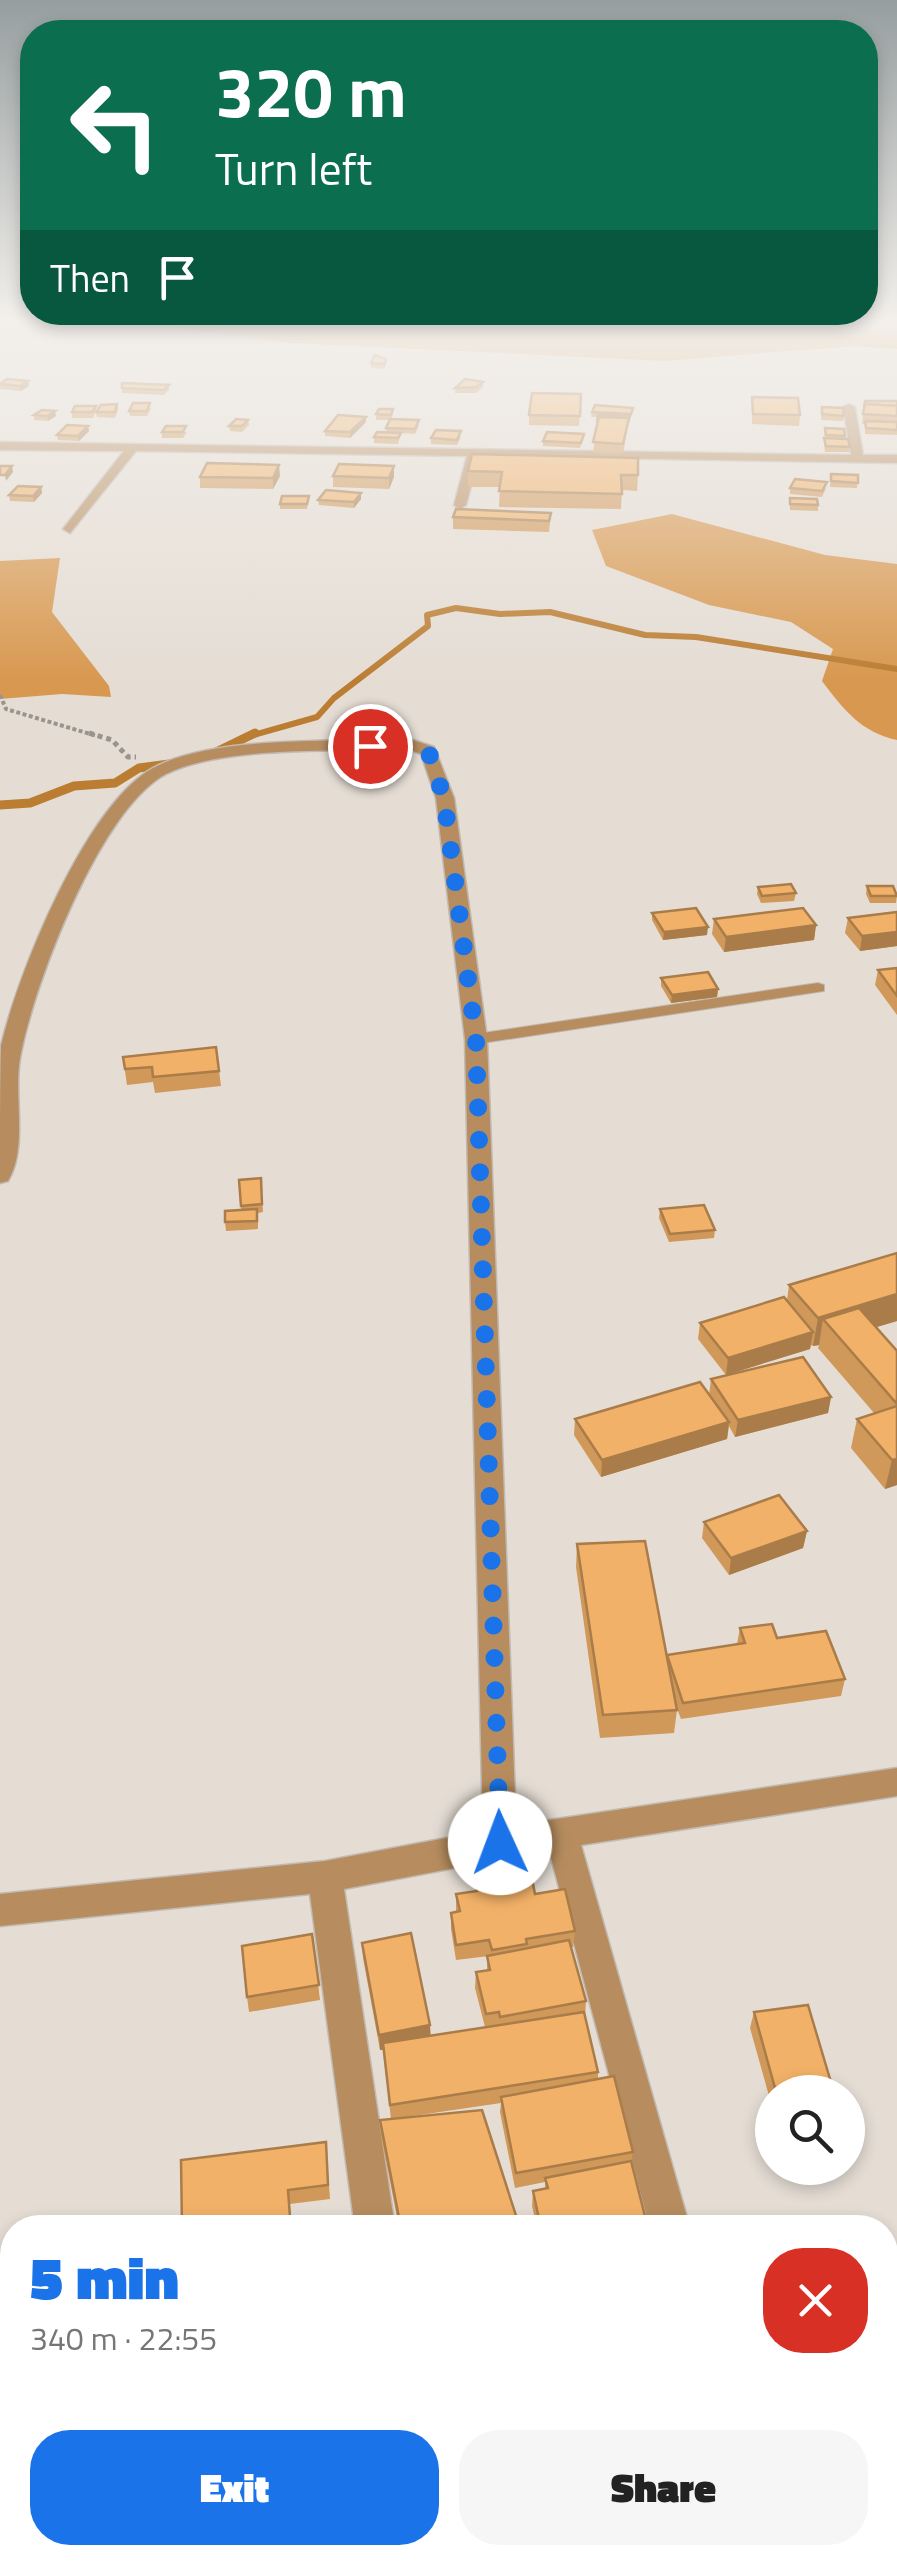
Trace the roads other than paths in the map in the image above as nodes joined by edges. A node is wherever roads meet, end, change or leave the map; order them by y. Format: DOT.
graph roads {
  1 [pos="93,443"];
  2 [pos="855,443"];
  3 [pos="0,446"];
  4 [pos="89,448"];
  5 [pos="132,449"];
  6 [pos="474,454"];
  7 [pos="857,457"];
  8 [pos="897,458"];
  9 [pos="460,505"];
  10 [pos="70,529"];
  11 [pos="818,988"];
  12 [pos="476,1039"];
  13 [pos="0,1176"];
  14 [pos="897,1782"];
  15 [pos="561,1833"];
  16 [pos="500,1843"];
  17 [pos="326,1877"];
  18 [pos="0,1910"];
  19 [pos="373,2215"];
  20 [pos="666,2215"];
  1 -- 4 [label="street"];
  2 -- 7 [label="street"];
  3 -- 4 [label="street"];
  4 -- 5 [label="street"];
  5 -- 6 [label="street"];
  5 -- 10 [label="street"];
  6 -- 7 [label="street"];
  6 -- 9 [label="street"];
  7 -- 8 [label="street"];
  11 -- 12 [label="lane"];
  12 -- 13 [label="street"];
  12 -- 16 [label="street"];
  14 -- 15 [label="street"];
  15 -- 16 [label="street"];
  15 -- 20 [label="street"];
  16 -- 17 [label="street"];
  17 -- 18 [label="street"];
  17 -- 19 [label="street"];
}
